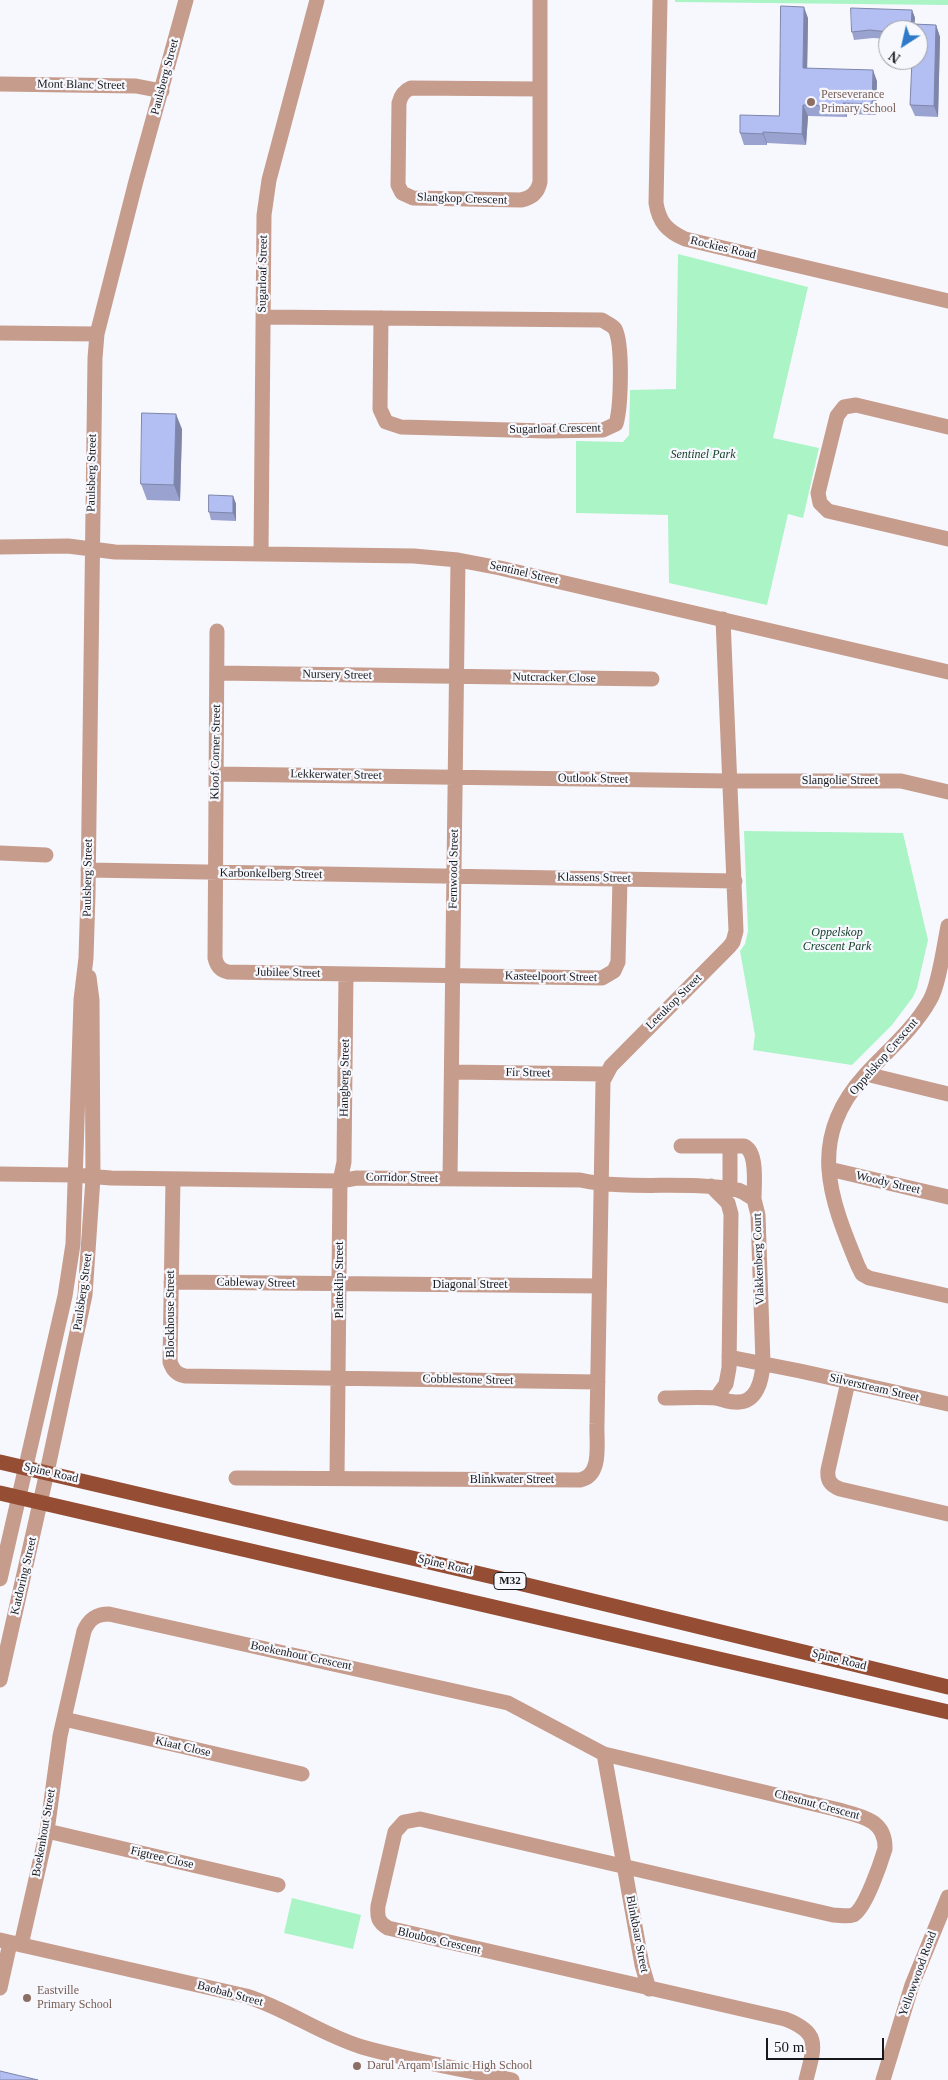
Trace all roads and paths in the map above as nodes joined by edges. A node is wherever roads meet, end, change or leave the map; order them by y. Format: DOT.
graph roads {
  1 [pos="186,0"];
  2 [pos="317,0"];
  3 [pos="540,0"];
  4 [pos="660,0"];
  5 [pos="0,84"];
  6 [pos="540,89"];
  7 [pos="162,90"];
  8 [pos="948,301"];
  9 [pos="263,317"];
  10 [pos="381,318"];
  11 [pos="0,333"];
  12 [pos="97,334"];
  13 [pos="948,427"];
  14 [pos="948,539"];
  15 [pos="0,547"];
  16 [pos="91,549"];
  17 [pos="261,554"];
  18 [pos="458,560"];
  19 [pos="722,619"];
  20 [pos="217,631"];
  21 [pos="948,672"];
  22 [pos="217,673"];
  23 [pos="457,677"];
  24 [pos="652,679"];
  25 [pos="216,774"];
  26 [pos="455,777"];
  27 [pos="730,781"];
  28 [pos="948,792"];
  29 [pos="0,854"];
  30 [pos="46,855"];
  31 [pos="88,870"];
  32 [pos="215,873"];
  33 [pos="454,876"];
  34 [pos="620,879"];
  35 [pos="735,881"];
  36 [pos="948,926"];
  37 [pos="86,958"];
  38 [pos="346,974"];
  39 [pos="453,976"];
  40 [pos="941,992"];
  41 [pos="452,1072"];
  42 [pos="605,1074"];
  43 [pos="866,1074"];
  44 [pos="948,1094"];
  45 [pos="680,1146"];
  46 [pos="730,1146"];
  47 [pos="829,1169"];
  48 [pos="0,1174"];
  49 [pos="74,1175"];
  50 [pos="93,1178"];
  51 [pos="173,1179"];
  52 [pos="450,1179"];
  53 [pos="340,1181"];
  54 [pos="601,1185"];
  55 [pos="711,1186"];
  56 [pos="730,1190"];
  57 [pos="948,1196"];
  58 [pos="754,1199"];
  59 [pos="171,1282"];
  60 [pos="340,1284"];
  61 [pos="599,1286"];
  62 [pos="948,1296"];
  63 [pos="729,1357"];
  64 [pos="763,1363"];
  65 [pos="339,1378"];
  66 [pos="598,1382"];
  67 [pos="848,1382"];
  68 [pos="665,1398"];
  69 [pos="716,1398"];
  70 [pos="948,1404"];
  71 [pos="0,1462"];
  72 [pos="27,1468"];
  73 [pos="47,1472"];
  74 [pos="236,1478"];
  75 [pos="337,1478"];
  76 [pos="0,1493"];
  77 [pos="19,1498"];
  78 [pos="40,1502"];
  79 [pos="948,1514"];
  80 [pos="0,1579"];
  81 [pos="0,1680"];
  82 [pos="948,1687"];
  83 [pos="948,1712"];
  84 [pos="64,1720"];
  85 [pos="604,1754"];
  86 [pos="302,1774"];
  87 [pos="47,1831"];
  88 [pos="624,1866"];
  89 [pos="278,1885"];
  90 [pos="948,1898"];
  91 [pos="10,1943"];
  92 [pos="0,1988"];
  93 [pos="649,1989"];
  94 [pos="512,2080"];
  95 [pos="806,2080"];
  96 [pos="883,2080"];
  1 -- 7 [label="street, Paulsberg Street"];
  2 -- 9 [label="street, Sugarloaf Street"];
  3 -- 6 [label="street, Slangkop Crescent"];
  4 -- 8 [label="street, Rockies Road"];
  5 -- 7 [label="street, Mont Blanc Street"];
  6 -- 6 [label="street, Slangkop Crescent"];
  7 -- 12 [label="street, Paulsberg Street"];
  9 -- 10 [label="street, Sugarloaf Crescent"];
  9 -- 17 [label="street, Sugarloaf Street"];
  10 -- 10 [label="street, Sugarloaf Crescent"];
  11 -- 12 [label="street"];
  12 -- 16 [label="street, Paulsberg Street"];
  13 -- 14 [label="street"];
  15 -- 16 [label="street, Sentinel Street"];
  16 -- 17 [label="street, Sentinel Street"];
  16 -- 31 [label="street, Paulsberg Street"];
  17 -- 18 [label="street, Sentinel Street"];
  18 -- 19 [label="street, Sentinel Street"];
  18 -- 23 [label="street, Fernwood Street"];
  19 -- 21 [label="street, Sentinel Street"];
  19 -- 27 [label="street, Leeukop Street"];
  20 -- 22 [label="street, Kloof Corner Street"];
  22 -- 23 [label="street, Nursery Street"];
  22 -- 25 [label="street, Kloof Corner Street"];
  23 -- 24 [label="street, Nutcracker Close"];
  23 -- 26 [label="street, Fernwood Street"];
  25 -- 26 [label="street, Lekkerwater Street"];
  25 -- 32 [label="street, Kloof Corner Street"];
  26 -- 27 [label="street, Outlook Street"];
  26 -- 33 [label="street, Fernwood Street"];
  27 -- 28 [label="street, Slangolie Street"];
  27 -- 35 [label="street, Leeukop Street"];
  29 -- 30 [label="street"];
  31 -- 32 [label="street, Karbonkelberg Street"];
  31 -- 37 [label="street, Paulsberg Street"];
  32 -- 33 [label="street, Karbonkelberg Street"];
  32 -- 38 [label="street, Jubilee Street"];
  33 -- 34 [label="street, Klassens Street"];
  33 -- 39 [label="street, Fernwood Street"];
  34 -- 35 [label="street, Klassens Street"];
  34 -- 39 [label="street, Kasteelpoort Street"];
  35 -- 42 [label="street, Leeukop Street"];
  36 -- 40 [label="street, Oppelskop Crescent"];
  37 -- 49 [label="street, Paulsberg Street"];
  37 -- 50 [label="street, Paulsberg Street"];
  38 -- 39 [label="street, Jubilee Street"];
  38 -- 53 [label="street, Hangberg Street"];
  39 -- 41 [label="street, Fernwood Street"];
  40 -- 43 [label="street, Oppelskop Crescent"];
  41 -- 42 [label="street, Fir Street"];
  41 -- 52 [label="street, Fernwood Street"];
  42 -- 54 [label="street"];
  43 -- 44 [label="street"];
  43 -- 47 [label="street, Oppelskop Crescent"];
  45 -- 46 [label="street"];
  46 -- 56 [label="street"];
  46 -- 58 [label="street"];
  47 -- 57 [label="street, Woody Street"];
  47 -- 62 [label="street, Oppelskop Crescent"];
  48 -- 49 [label="street, Corridor Street"];
  49 -- 50 [label="street, Corridor Street"];
  49 -- 72 [label="street, Paulsberg Street"];
  50 -- 51 [label="street, Corridor Street"];
  50 -- 73 [label="street, Paulsberg Street"];
  51 -- 53 [label="street, Corridor Street"];
  51 -- 59 [label="street, Blockhouse Street"];
  52 -- 53 [label="street, Corridor Street"];
  52 -- 54 [label="street, Corridor Street"];
  53 -- 60 [label="street, Platteklip Street"];
  54 -- 55 [label="street, Corridor Street"];
  54 -- 61 [label="street"];
  55 -- 56 [label="street, Vlakkenberg Court"];
  55 -- 63 [label="street"];
  56 -- 58 [label="street, Vlakkenberg Court"];
  58 -- 64 [label="street, Vlakkenberg Court"];
  59 -- 60 [label="street, Cableway Street"];
  59 -- 65 [label="street, Blockhouse Street"];
  60 -- 61 [label="street, Diagonal Street"];
  60 -- 65 [label="street, Platteklip Street"];
  61 -- 66 [label="street"];
  63 -- 64 [label="street"];
  63 -- 69 [label="street"];
  64 -- 67 [label="street, Silverstream Street"];
  64 -- 69 [label="street, Vlakkenberg Court"];
  65 -- 66 [label="street, Cobblestone Street"];
  65 -- 75 [label="street"];
  66 -- 75 [label="street, Blinkwater Street"];
  67 -- 70 [label="street, Silverstream Street"];
  67 -- 79 [label="street"];
  68 -- 69 [label="street, Vlakkenberg Court"];
  71 -- 72 [label="main road, Spine Road / M32"];
  72 -- 73 [label="main road, Spine Road / M32"];
  72 -- 77 [label="street, Paulsberg Street"];
  73 -- 78 [label="street, Paulsberg Street"];
  73 -- 82 [label="main road, Spine Road / M32"];
  74 -- 75 [label="street, Blinkwater Street"];
  76 -- 77 [label="main road, Spine Road / M32"];
  77 -- 78 [label="main road, Spine Road / M32"];
  77 -- 80 [label="street, Katdoring Street"];
  78 -- 81 [label="street, Katdoring Street"];
  78 -- 83 [label="main road, Spine Road / M32"];
  84 -- 85 [label="street, Boekenhout Crescent"];
  84 -- 86 [label="street, Kiaat Close"];
  84 -- 87 [label="street, Boekenhout Street"];
  85 -- 88 [label="street, Blinkbaar Street"];
  85 -- 88 [label="street, Chestnut Crescent"];
  87 -- 89 [label="street, Figtree Close"];
  87 -- 91 [label="street, Boekenhout Street"];
  88 -- 93 [label="street, Blinkbaar Street"];
  88 -- 93 [label="street, Bloubos Crescent"];
  90 -- 96 [label="street, Yellowwood Road"];
  91 -- 92 [label="street, Boekenhout Street"];
  91 -- 94 [label="street, Baobab Street"];
  93 -- 95 [label="street, Blinkbaar Street"];
}
